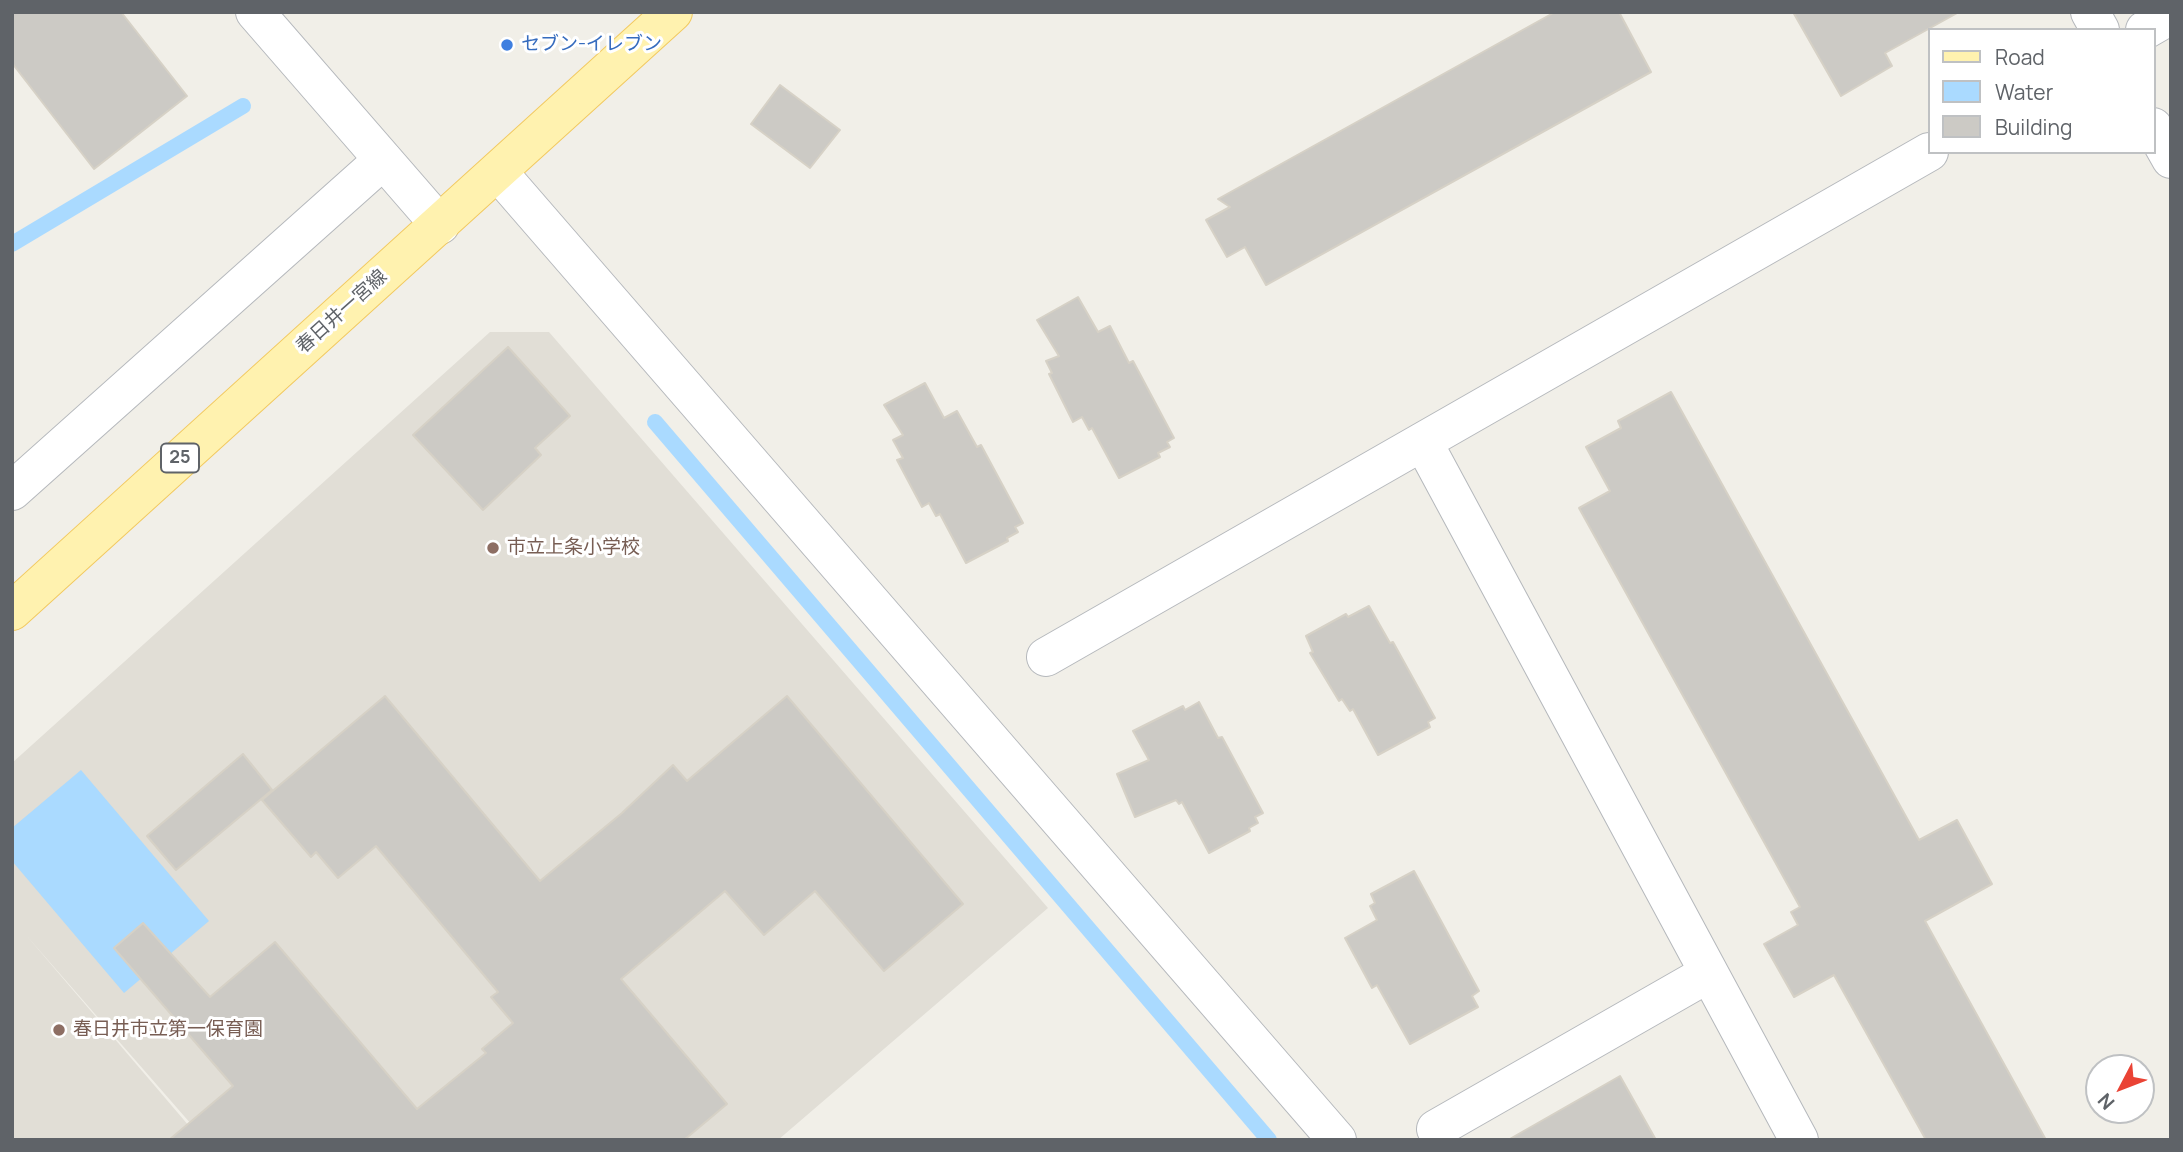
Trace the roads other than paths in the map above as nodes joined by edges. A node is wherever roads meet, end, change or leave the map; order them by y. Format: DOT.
graph roads {
  1 [pos="255,12"];
  2 [pos="673,12"];
  3 [pos="2090,12"];
  4 [pos="2171,15"];
  5 [pos="2099,28"];
  6 [pos="2148,28"];
  7 [pos="2155,131"];
  8 [pos="1927,154"];
  9 [pos="2171,159"];
  10 [pos="383,160"];
  11 [pos="498,172"];
  12 [pos="440,225"];
  13 [pos="1423,442"];
  14 [pos="19,471"];
  15 [pos="12,611"];
  16 [pos="1046,657"];
  17 [pos="1709,973"];
  18 [pos="1436,1129"];
  19 [pos="1337,1140"];
  20 [pos="1798,1140"];
  1 -- 10 [label="street"];
  2 -- 11 [label="main road, 春日井一宮線 / 25"];
  3 -- 5 [label="street"];
  4 -- 6 [label="street"];
  7 -- 9 [label="street"];
  8 -- 13 [label="street"];
  10 -- 12 [label="street"];
  10 -- 14 [label="street"];
  11 -- 12 [label="main road, 春日井一宮線 / 25"];
  11 -- 19 [label="street"];
  12 -- 15 [label="main road, 春日井一宮線 / 25"];
  13 -- 16 [label="street"];
  13 -- 17 [label="street"];
  17 -- 18 [label="street"];
  17 -- 20 [label="street"];
}
